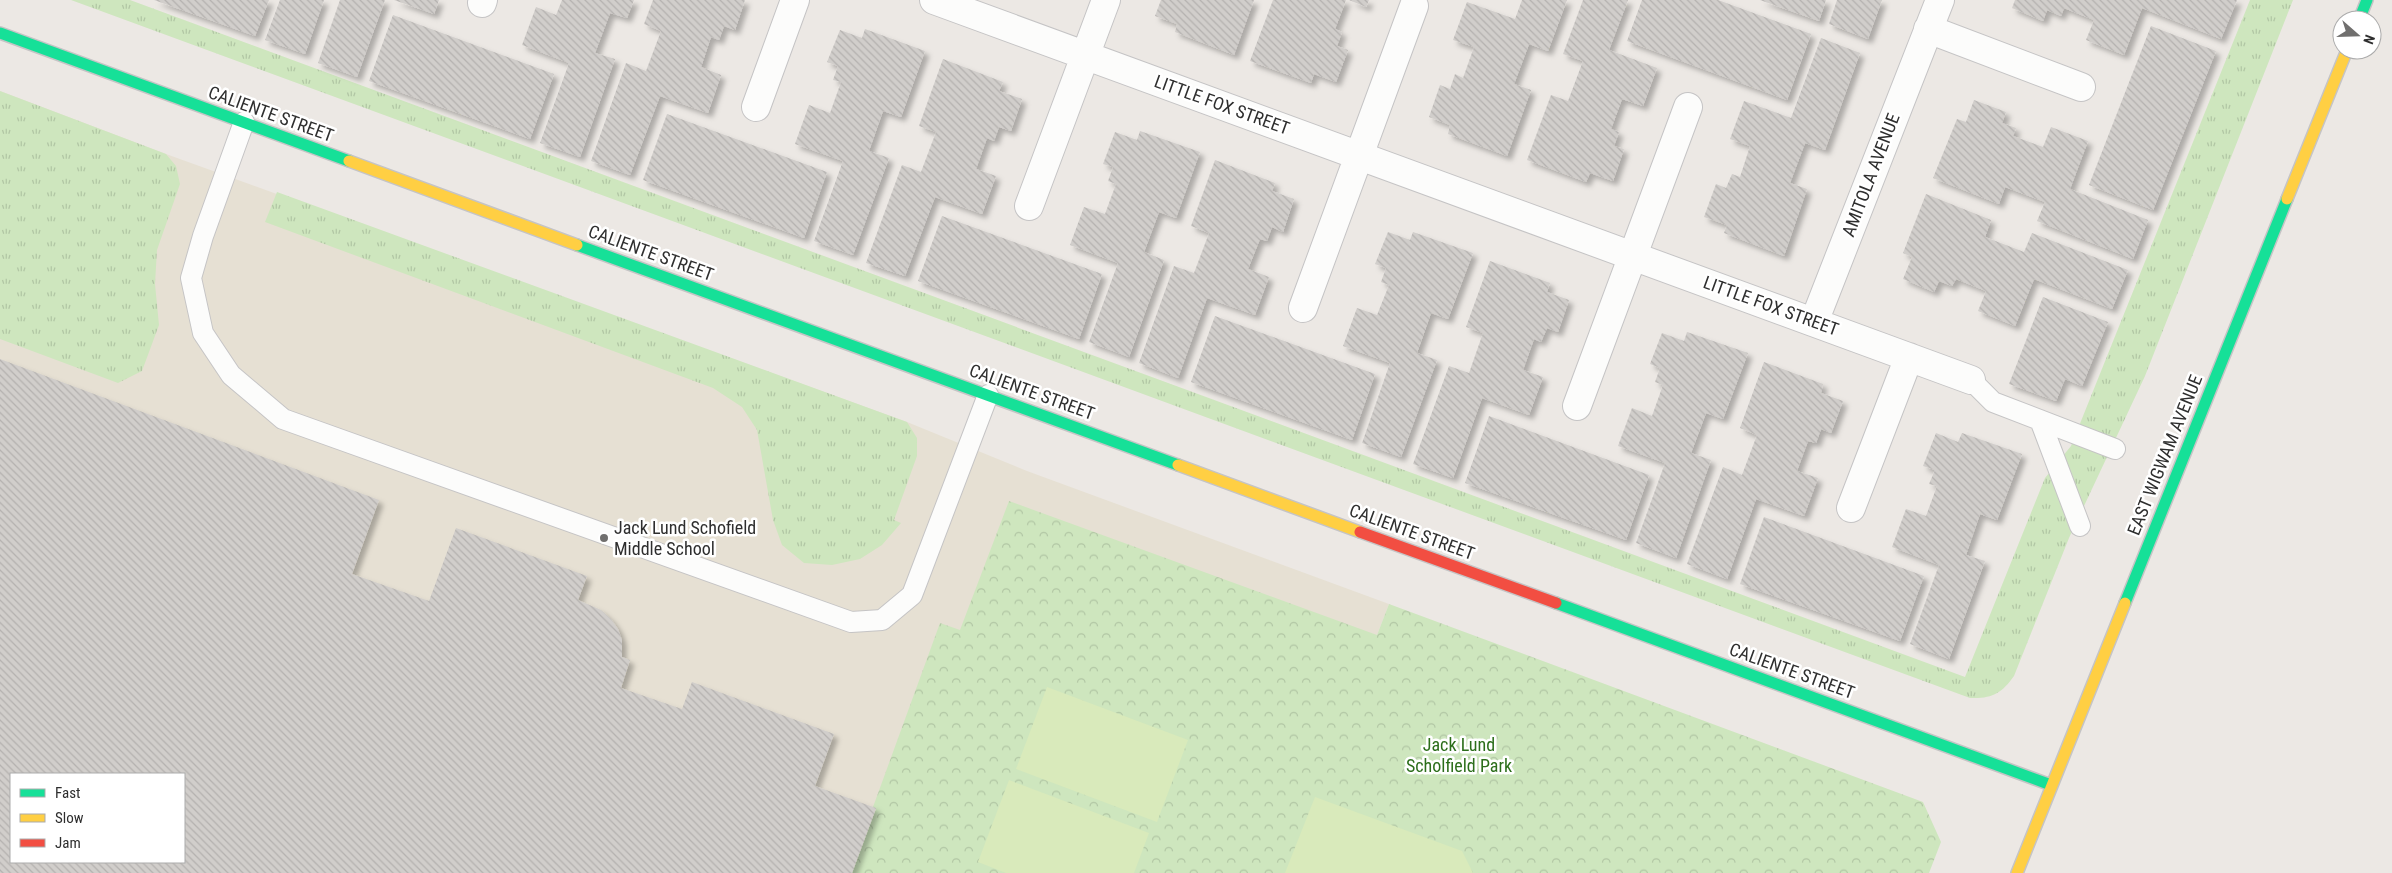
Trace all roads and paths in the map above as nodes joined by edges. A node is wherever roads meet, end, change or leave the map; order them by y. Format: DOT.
graph roads {
  1 [pos="795,0"];
  2 [pos="934,0"];
  3 [pos="1106,0"];
  4 [pos="1940,0"];
  5 [pos="1414,6"];
  6 [pos="1928,29"];
  7 [pos="0,33"];
  8 [pos="1085,55"];
  9 [pos="2343,60"];
  10 [pos="2081,87"];
  11 [pos="756,107"];
  12 [pos="1688,107"];
  13 [pos="244,122"];
  14 [pos="1359,155"];
  15 [pos="1029,206"];
  16 [pos="1633,255"];
  17 [pos="1303,308"];
  18 [pos="1814,322"];
  19 [pos="1909,357"];
  20 [pos="1971,380"];
  21 [pos="988,395"];
  22 [pos="1577,406"];
  23 [pos="2040,420"];
  24 [pos="2115,449"];
  25 [pos="1851,508"];
  26 [pos="2080,526"];
  27 [pos="2051,785"];
  28 [pos="2017,873"];
  1 -- 11 [label="street"];
  2 -- 8 [label="street, LITTLE FOX STREET"];
  3 -- 8 [label="street"];
  4 -- 6 [label="street, AMITOLA AVENUE"];
  5 -- 14 [label="street"];
  6 -- 10 [label="street"];
  6 -- 18 [label="street, AMITOLA AVENUE"];
  7 -- 13 [label="street, CALIENTE STREET"];
  8 -- 14 [label="street, LITTLE FOX STREET"];
  8 -- 15 [label="street"];
  9 -- 27 [label="street, EAST WIGWAM AVENUE"];
  12 -- 16 [label="street"];
  13 -- 21 [label="street, CALIENTE STREET"];
  13 -- 21 [label="lane"];
  14 -- 16 [label="street, LITTLE FOX STREET"];
  14 -- 17 [label="street"];
  16 -- 18 [label="street, LITTLE FOX STREET"];
  16 -- 22 [label="street"];
  18 -- 19 [label="street, LITTLE FOX STREET"];
  19 -- 20 [label="street, LITTLE FOX STREET"];
  19 -- 25 [label="street"];
  20 -- 23 [label="lane"];
  21 -- 27 [label="street, CALIENTE STREET"];
  23 -- 24 [label="lane"];
  23 -- 26 [label="lane"];
  27 -- 28 [label="street, EAST WIGWAM AVENUE"];
}
